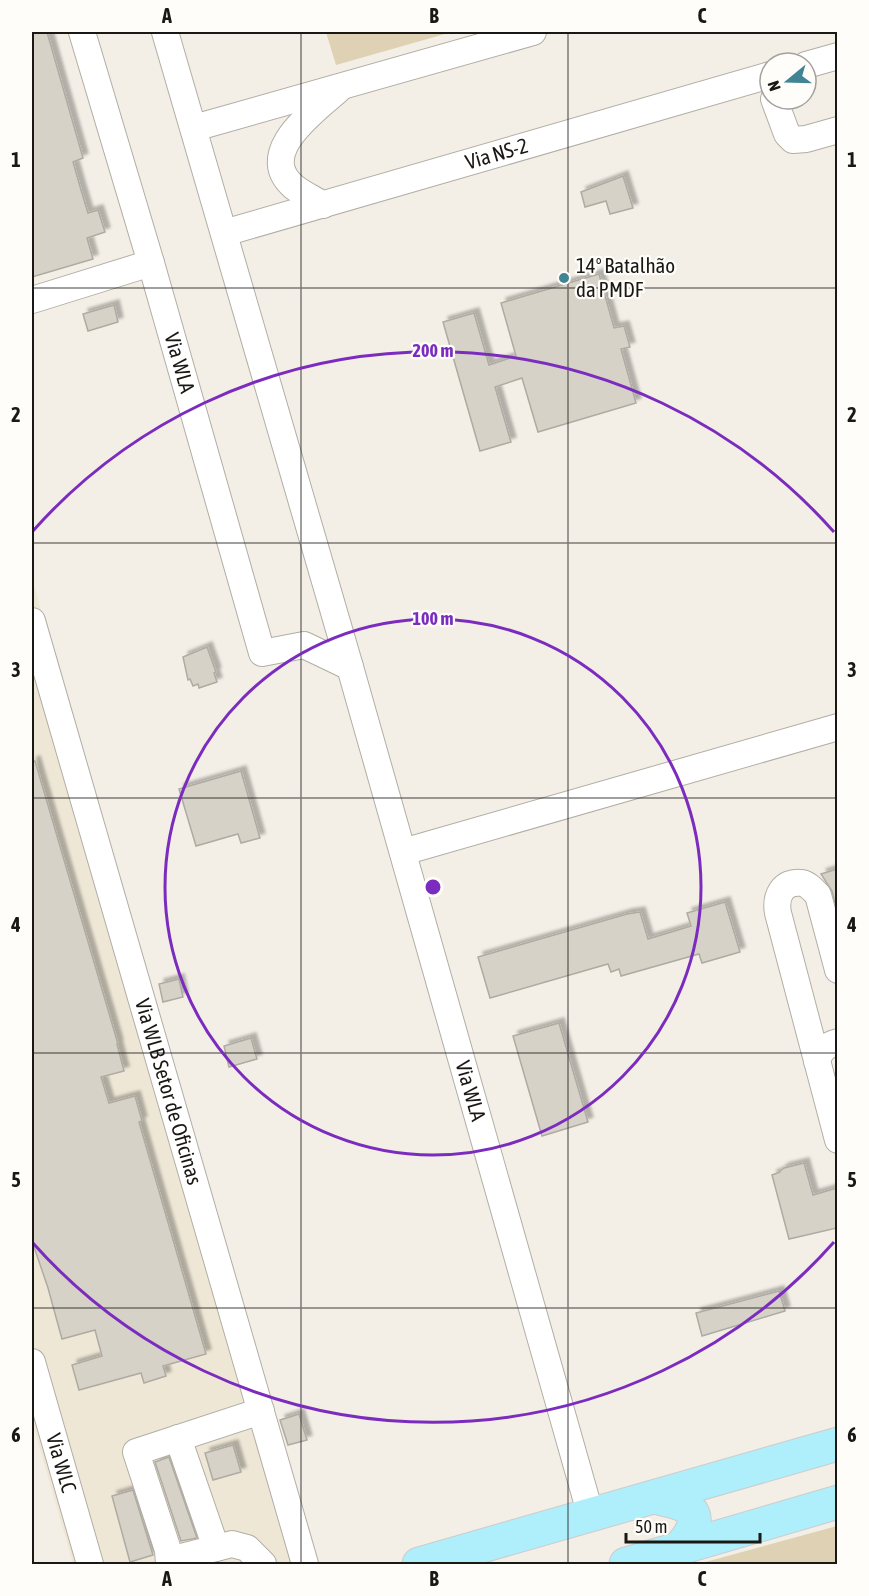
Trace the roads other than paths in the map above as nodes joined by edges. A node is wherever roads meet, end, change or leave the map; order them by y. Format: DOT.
graph roads {
  1 [pos="82,32"];
  2 [pos="165,32"];
  3 [pos="532,32"];
  4 [pos="837,56"];
  5 [pos="818,62"];
  6 [pos="343,86"];
  7 [pos="758,88"];
  8 [pos="779,111"];
  9 [pos="194,129"];
  10 [pos="837,130"];
  11 [pos="323,205"];
  12 [pos="224,233"];
  13 [pos="151,263"];
  14 [pos="32,300"];
  15 [pos="333,608"];
  16 [pos="32,621"];
  17 [pos="304,645"];
  18 [pos="350,668"];
  19 [pos="41,687"];
  20 [pos="837,727"];
  21 [pos="403,852"];
  22 [pos="837,970"];
  23 [pos="837,1042"];
  24 [pos="817,1061"];
  25 [pos="837,1140"];
  26 [pos="32,1362"];
  27 [pos="261,1411"];
  28 [pos="178,1438"];
  29 [pos="837,1444"];
  30 [pos="720,1479"];
  31 [pos="654,1497"];
  32 [pos="837,1502"];
  33 [pos="591,1516"];
  34 [pos="739,1530"];
  35 [pos="216,1548"];
  36 [pos="678,1549"];
  37 [pos="169,1562"];
  38 [pos="90,1564"];
  39 [pos="263,1564"];
  40 [pos="305,1564"];
  41 [pos="419,1564"];
  42 [pos="626,1564"];
  1 -- 13 [label="street, Via WLA"];
  2 -- 9 [label="street, Via WLA"];
  3 -- 6 [label="street"];
  4 -- 5 [label="street"];
  6 -- 9 [label="street"];
  6 -- 11 [label="street"];
  7 -- 11 [label="street, Via NS-2"];
  8 -- 10 [label="street"];
  9 -- 12 [label="street, Via WLA"];
  11 -- 12 [label="street, Via NS-2"];
  12 -- 15 [label="street, Via WLA"];
  13 -- 14 [label="street"];
  13 -- 17 [label="street, Via WLA"];
  15 -- 17 [label="street"];
  15 -- 18 [label="street, Via WLA"];
  16 -- 19 [label="street, Via WLB Setor de Oficinas"];
  17 -- 18 [label="street"];
  18 -- 21 [label="street, Via WLA"];
  19 -- 27 [label="street, Via WLB Setor de Oficinas"];
  20 -- 21 [label="street"];
  21 -- 33 [label="street, Via WLA"];
  22 -- 24 [label="street"];
  23 -- 24 [label="street"];
  24 -- 25 [label="street"];
  26 -- 38 [label="street, Via WLC"];
  27 -- 28 [label="street"];
  27 -- 40 [label="street, Via WLB Setor de Oficinas"];
  28 -- 35 [label="street"];
  28 -- 37 [label="street"];
  29 -- 30 [label="main road"];
  30 -- 31 [label="main road"];
  30 -- 34 [label="main road"];
  31 -- 33 [label="main road"];
  31 -- 36 [label="main road"];
  32 -- 34 [label="main road"];
  33 -- 41 [label="main road"];
  34 -- 36 [label="main road"];
  35 -- 37 [label="street"];
  35 -- 39 [label="street"];
  36 -- 42 [label="main road"];
}
